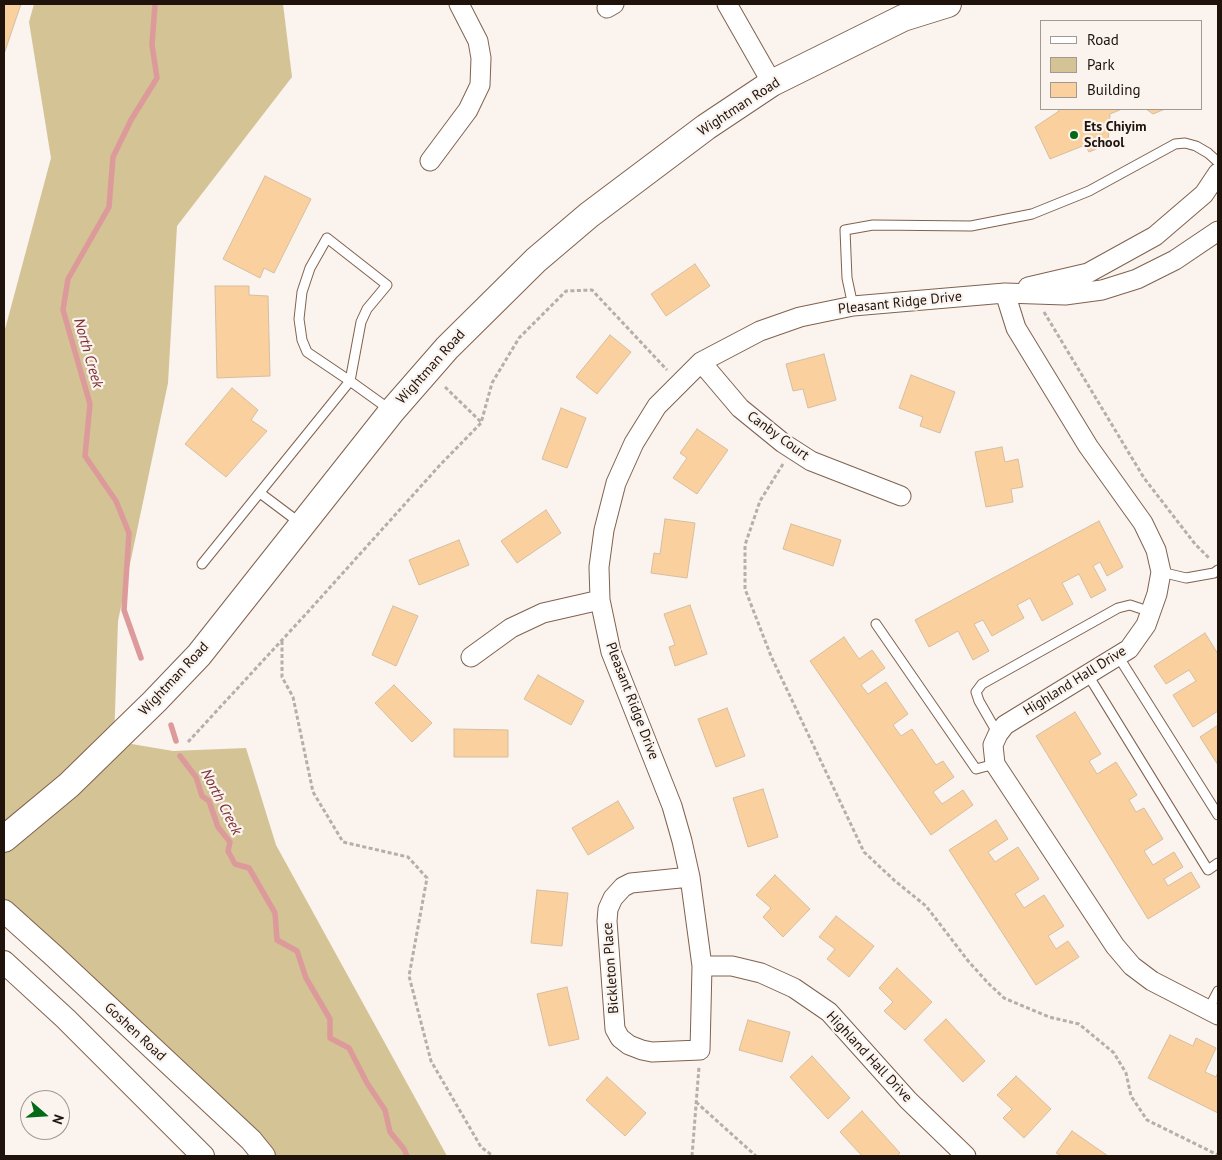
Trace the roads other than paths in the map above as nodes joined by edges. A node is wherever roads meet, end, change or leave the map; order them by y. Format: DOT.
graph roads {
  1 [pos="460,4"];
  2 [pos="727,4"];
  3 [pos="948,4"];
  4 [pos="772,83"];
  5 [pos="430,161"];
  6 [pos="1218,162"];
  7 [pos="1218,173"];
  8 [pos="1218,231"];
  9 [pos="1005,293"];
  10 [pos="853,306"];
  11 [pos="701,362"];
  12 [pos="350,381"];
  13 [pos="392,411"];
  14 [pos="260,493"];
  15 [pos="901,496"];
  16 [pos="302,525"];
  17 [pos="202,564"];
  18 [pos="1218,570"];
  19 [pos="1161,572"];
  20 [pos="600,600"];
  21 [pos="1151,612"];
  22 [pos="876,624"];
  23 [pos="1118,656"];
  24 [pos="471,657"];
  25 [pos="1088,675"];
  26 [pos="998,734"];
  27 [pos="995,764"];
  28 [pos="1218,815"];
  29 [pos="4,839"];
  30 [pos="1218,863"];
  31 [pos="690,877"];
  32 [pos="4,911"];
  33 [pos="4,962"];
  34 [pos="702,966"];
  35 [pos="1218,991"];
  36 [pos="1213,1012"];
  37 [pos="700,1050"];
  38 [pos="202,1156"];
  39 [pos="264,1156"];
  40 [pos="966,1156"];
  1 -- 5 [label="street"];
  2 -- 4 [label="street"];
  3 -- 4 [label="main road, Wightman Road"];
  4 -- 13 [label="main road, Wightman Road"];
  6 -- 10 [label="lane"];
  7 -- 9 [label="street, Pleasant Ridge Drive"];
  8 -- 9 [label="street, Pleasant Ridge Drive"];
  9 -- 10 [label="street, Pleasant Ridge Drive"];
  9 -- 19 [label="street, Highland Hall Drive"];
  10 -- 11 [label="street, Pleasant Ridge Drive"];
  11 -- 15 [label="street, Canby Court"];
  11 -- 20 [label="street, Pleasant Ridge Drive"];
  12 -- 12 [label="lane"];
  12 -- 13 [label="lane"];
  12 -- 14 [label="lane"];
  13 -- 16 [label="main road, Wightman Road"];
  14 -- 16 [label="lane"];
  14 -- 17 [label="lane"];
  16 -- 29 [label="main road, Wightman Road"];
  18 -- 19 [label="lane"];
  19 -- 21 [label="street, Highland Hall Drive"];
  20 -- 24 [label="street"];
  20 -- 31 [label="street, Pleasant Ridge Drive"];
  21 -- 23 [label="street, Highland Hall Drive"];
  21 -- 26 [label="lane"];
  22 -- 27 [label="lane"];
  23 -- 25 [label="street, Highland Hall Drive"];
  23 -- 28 [label="lane"];
  25 -- 26 [label="street, Highland Hall Drive"];
  25 -- 30 [label="lane"];
  26 -- 27 [label="street"];
  27 -- 36 [label="street"];
  31 -- 34 [label="street, Pleasant Ridge Drive"];
  31 -- 37 [label="street, Bickleton Place"];
  32 -- 39 [label="street, Goshen Road"];
  33 -- 38 [label="street"];
  34 -- 37 [label="street, Pleasant Ridge Drive"];
  34 -- 40 [label="street, Highland Hall Drive"];
  35 -- 36 [label="lane"];
}
